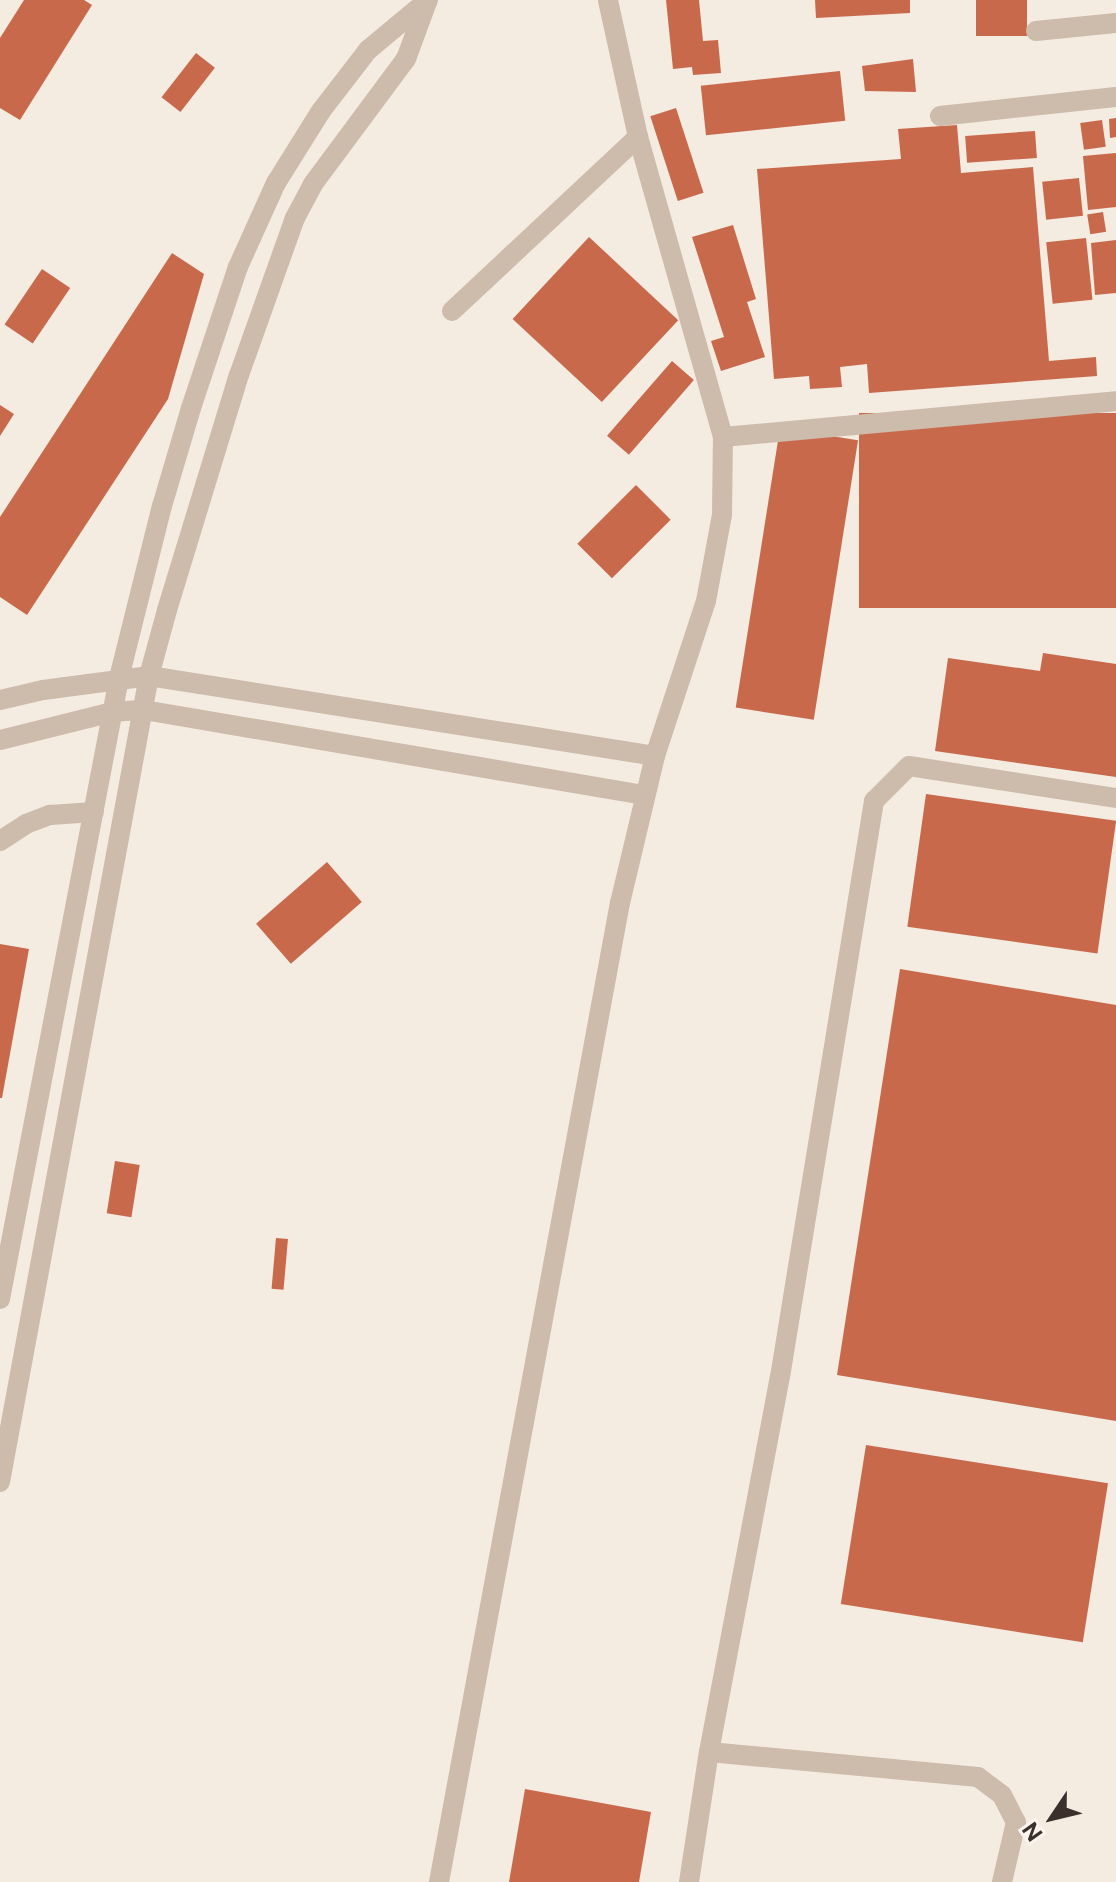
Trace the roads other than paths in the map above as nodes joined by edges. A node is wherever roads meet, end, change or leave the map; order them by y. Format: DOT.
graph roads {
  1 [pos="608,0"];
  2 [pos="427,1"];
  3 [pos="1116,23"];
  4 [pos="1036,31"];
  5 [pos="1116,97"];
  6 [pos="940,116"];
  7 [pos="638,137"];
  8 [pos="452,311"];
  9 [pos="1116,401"];
  10 [pos="723,437"];
  11 [pos="149,676"];
  12 [pos="119,678"];
  13 [pos="0,700"];
  14 [pos="144,710"];
  15 [pos="112,712"];
  16 [pos="0,740"];
  17 [pos="655,756"];
  18 [pos="644,795"];
  19 [pos="1116,798"];
  20 [pos="94,812"];
  21 [pos="0,841"];
  22 [pos="9,1202"];
  23 [pos="0,1299"];
  24 [pos="0,1482"];
  25 [pos="709,1752"];
  26 [pos="439,1882"];
  27 [pos="689,1882"];
  28 [pos="1002,1882"];
  1 -- 7 [label="street"];
  2 -- 11 [label="street"];
  2 -- 12 [label="street"];
  3 -- 4 [label="street"];
  5 -- 6 [label="street"];
  7 -- 8 [label="street"];
  7 -- 10 [label="street"];
  9 -- 10 [label="street"];
  10 -- 17 [label="street"];
  11 -- 12 [label="street"];
  11 -- 14 [label="street"];
  11 -- 17 [label="street"];
  12 -- 13 [label="street"];
  12 -- 15 [label="street"];
  14 -- 15 [label="street"];
  14 -- 18 [label="street"];
  14 -- 24 [label="street"];
  15 -- 16 [label="street"];
  15 -- 20 [label="street"];
  17 -- 18 [label="street"];
  18 -- 26 [label="street"];
  19 -- 25 [label="street"];
  20 -- 21 [label="street"];
  20 -- 22 [label="street"];
  22 -- 23 [label="street"];
  25 -- 27 [label="street"];
  25 -- 28 [label="street"];
}
